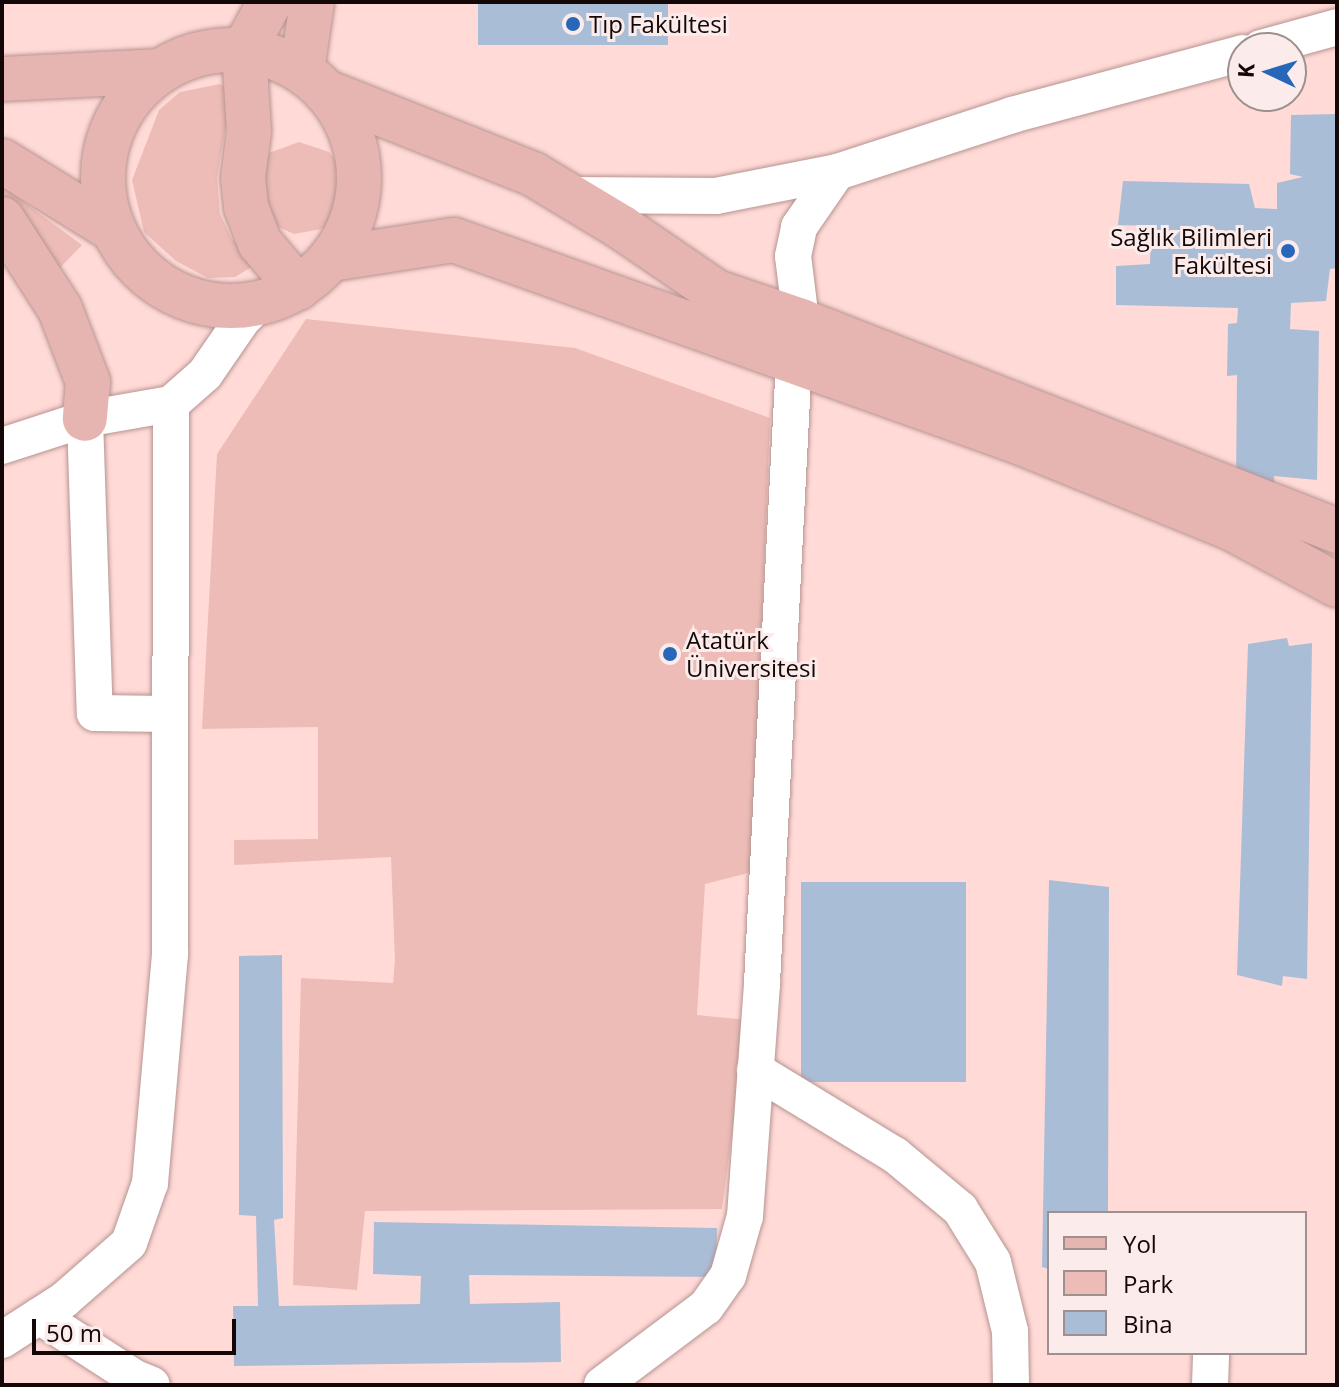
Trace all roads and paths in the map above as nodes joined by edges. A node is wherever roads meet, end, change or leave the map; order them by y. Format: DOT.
graph roads {
  1 [pos="270,2"];
  2 [pos="312,2"];
  3 [pos="1337,27"];
  4 [pos="1307,35"];
  5 [pos="244,50"];
  6 [pos="1227,57"];
  7 [pos="159,71"];
  8 [pos="2,79"];
  9 [pos="314,81"];
  10 [pos="2,161"];
  11 [pos="837,172"];
  12 [pos="569,195"];
  13 [pos="2,219"];
  14 [pos="112,229"];
  15 [pos="331,259"];
  16 [pos="298,288"];
  17 [pos="258,304"];
  18 [pos="797,340"];
  19 [pos="171,404"];
  20 [pos="85,419"];
  21 [pos="2,446"];
  22 [pos="1337,531"];
  23 [pos="1337,585"];
  24 [pos="168,714"];
  25 [pos="755,1070"];
  26 [pos="39,1316"];
  27 [pos="2,1340"];
  28 [pos="1211,1355"];
  29 [pos="152,1385"];
  30 [pos="602,1385"];
  31 [pos="1011,1385"];
  32 [pos="1210,1385"];
  1 -- 5 [label="main road"];
  2 -- 9 [label="main road"];
  3 -- 4 [label="street"];
  5 -- 7 [label="main road"];
  5 -- 9 [label="main road"];
  5 -- 16 [label="main road"];
  6 -- 11 [label="street"];
  7 -- 8 [label="main road"];
  7 -- 14 [label="main road"];
  9 -- 12 [label="main road"];
  9 -- 15 [label="main road"];
  10 -- 14 [label="main road"];
  11 -- 12 [label="street"];
  11 -- 18 [label="street"];
  12 -- 18 [label="main road"];
  13 -- 20 [label="main road"];
  14 -- 17 [label="main road"];
  15 -- 16 [label="main road"];
  15 -- 18 [label="main road"];
  16 -- 17 [label="main road"];
  17 -- 19 [label="street"];
  18 -- 22 [label="main road"];
  18 -- 23 [label="main road"];
  18 -- 25 [label="street"];
  19 -- 20 [label="street"];
  19 -- 24 [label="street"];
  20 -- 21 [label="street"];
  20 -- 24 [label="street"];
  24 -- 26 [label="street"];
  25 -- 30 [label="street"];
  25 -- 31 [label="street"];
  26 -- 27 [label="street"];
  26 -- 29 [label="street"];
  28 -- 32 [label="street"];
}
